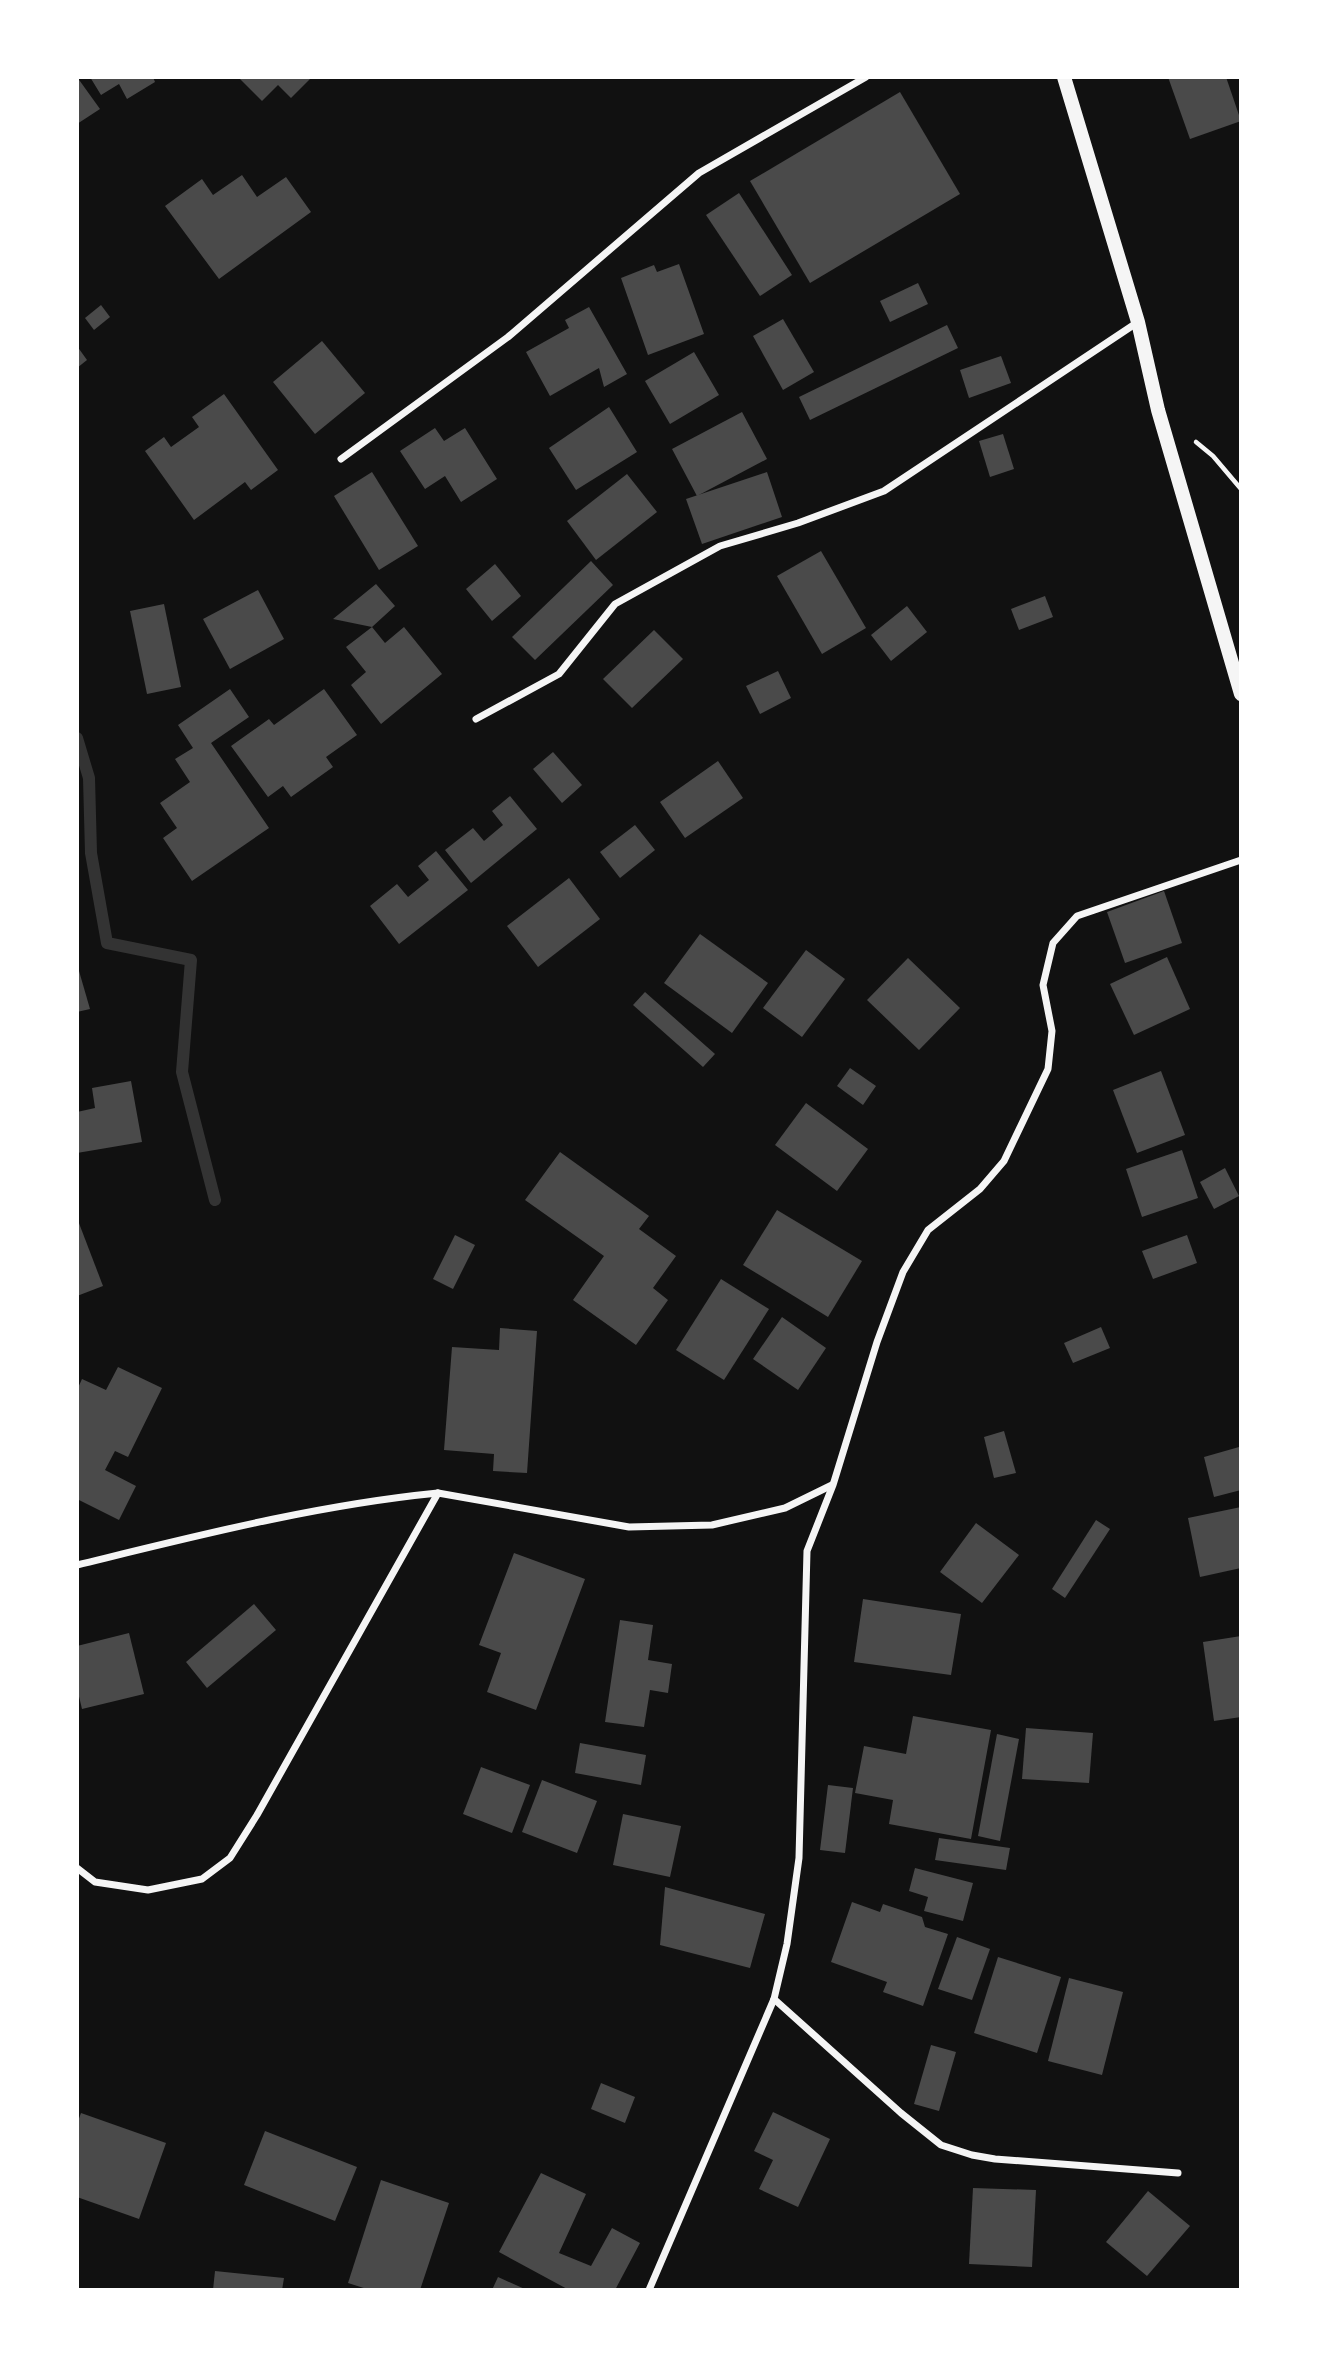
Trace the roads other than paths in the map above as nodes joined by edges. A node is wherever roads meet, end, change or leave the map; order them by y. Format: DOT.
graph roads {
  1 [pos="866,77"];
  2 [pos="1064,77"];
  3 [pos="1138,322"];
  4 [pos="341,459"];
  5 [pos="1241,694"];
  6 [pos="476,719"];
  7 [pos="1241,860"];
  8 [pos="833,1485"];
  9 [pos="438,1493"];
  10 [pos="77,1565"];
  11 [pos="77,1867"];
  12 [pos="774,1998"];
  13 [pos="1178,2173"];
  14 [pos="649,2290"];
  1 -- 4 [label="street"];
  2 -- 3 [label="main road"];
  3 -- 5 [label="main road"];
  3 -- 6 [label="street"];
  7 -- 8 [label="street"];
  8 -- 9 [label="street"];
  8 -- 12 [label="street"];
  9 -- 10 [label="street"];
  9 -- 11 [label="street"];
  12 -- 13 [label="street"];
  12 -- 14 [label="street"];
}
